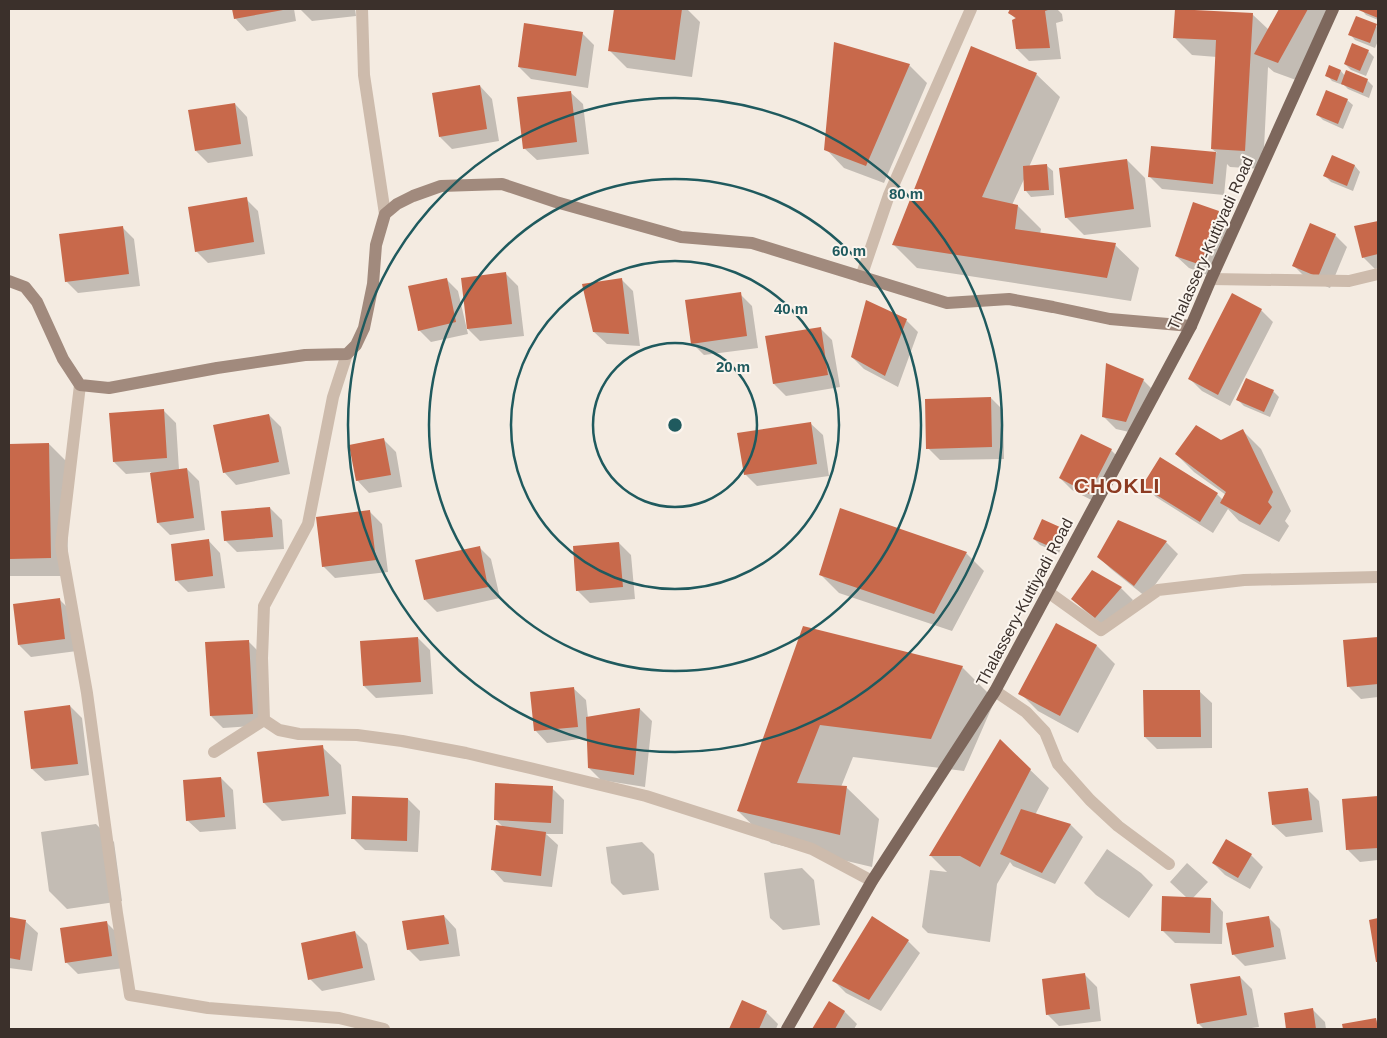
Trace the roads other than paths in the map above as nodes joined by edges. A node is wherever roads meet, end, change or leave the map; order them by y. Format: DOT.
graph roads {
  1 [pos="362,9"];
  2 [pos="971,9"];
  3 [pos="1334,9"];
  4 [pos="386,214"];
  5 [pos="1378,274"];
  6 [pos="861,276"];
  7 [pos="1211,280"];
  8 [pos="9,281"];
  9 [pos="1191,326"];
  10 [pos="347,354"];
  11 [pos="80,385"];
  12 [pos="1378,577"];
  13 [pos="1048,592"];
  14 [pos="995,691"];
  15 [pos="264,720"];
  16 [pos="214,752"];
  17 [pos="1168,864"];
  18 [pos="872,882"];
  19 [pos="384,1029"];
  20 [pos="787,1029"];
  1 -- 4 [label="street"];
  2 -- 6 [label="street"];
  3 -- 7 [label="main road, Thalassery-Kuttiyadi Road"];
  4 -- 6 [label="main road"];
  4 -- 10 [label="main road"];
  5 -- 7 [label="street"];
  6 -- 9 [label="main road"];
  7 -- 9 [label="main road, Thalassery-Kuttiyadi Road"];
  8 -- 11 [label="main road"];
  9 -- 13 [label="main road, Thalassery-Kuttiyadi Road"];
  10 -- 11 [label="main road"];
  10 -- 15 [label="street"];
  11 -- 19 [label="street"];
  12 -- 13 [label="street"];
  13 -- 14 [label="main road, Thalassery-Kuttiyadi Road"];
  14 -- 17 [label="street"];
  14 -- 18 [label="main road, Thalassery-Kuttiyadi Road"];
  15 -- 16 [label="street"];
  15 -- 18 [label="street"];
  18 -- 20 [label="main road, Thalassery-Kuttiyadi Road"];
}
